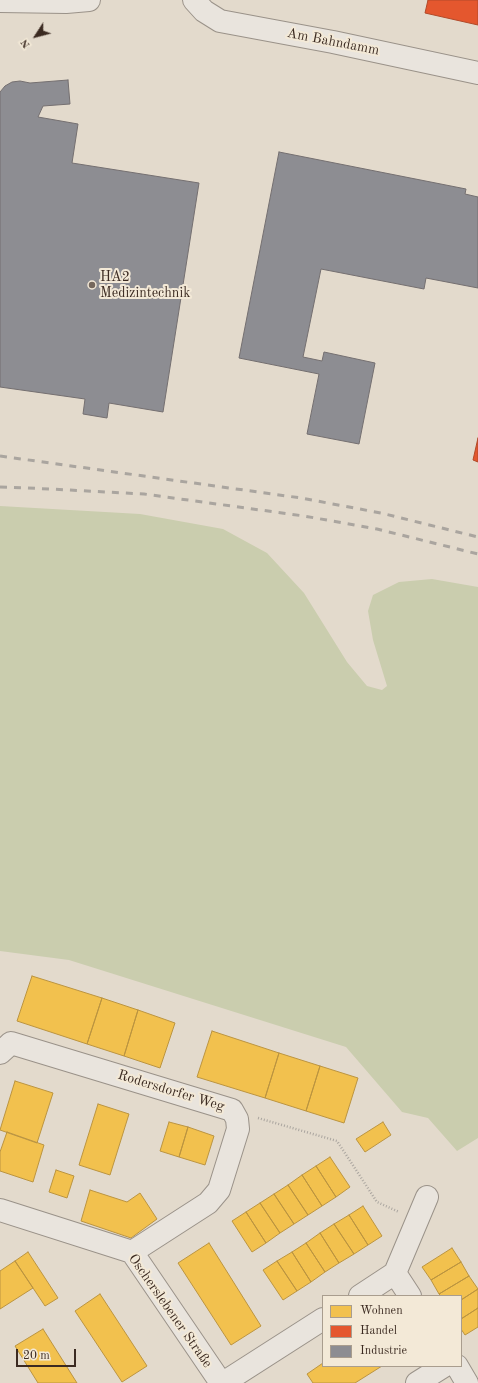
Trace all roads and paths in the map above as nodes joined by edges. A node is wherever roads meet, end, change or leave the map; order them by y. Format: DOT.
graph roads {
  1 [pos="89,0"];
  2 [pos="194,0"];
  3 [pos="0,1"];
  4 [pos="478,73"];
  5 [pos="4,1045"];
  6 [pos="232,1110"];
  7 [pos="427,1197"];
  8 [pos="0,1210"];
  9 [pos="418,1220"];
  10 [pos="132,1252"];
  11 [pos="395,1273"];
  12 [pos="362,1295"];
  13 [pos="409,1295"];
  14 [pos="322,1320"];
  15 [pos="442,1367"];
  16 [pos="458,1367"];
  17 [pos="222,1383"];
  18 [pos="417,1383"];
  19 [pos="467,1383"];
  1 -- 3 [label="street"];
  2 -- 4 [label="street, Am Bahndamm"];
  5 -- 6 [label="street, Rodersdorfer Weg"];
  6 -- 9 [label="path"];
  6 -- 10 [label="street, Rodersdorfer Weg"];
  7 -- 9 [label="street"];
  8 -- 10 [label="street, Oscherslebener Straße"];
  9 -- 11 [label="street"];
  10 -- 17 [label="street, Oscherslebener Straße"];
  11 -- 12 [label="street"];
  11 -- 13 [label="street"];
  14 -- 17 [label="street"];
  15 -- 18 [label="street"];
  16 -- 19 [label="street"];
}
